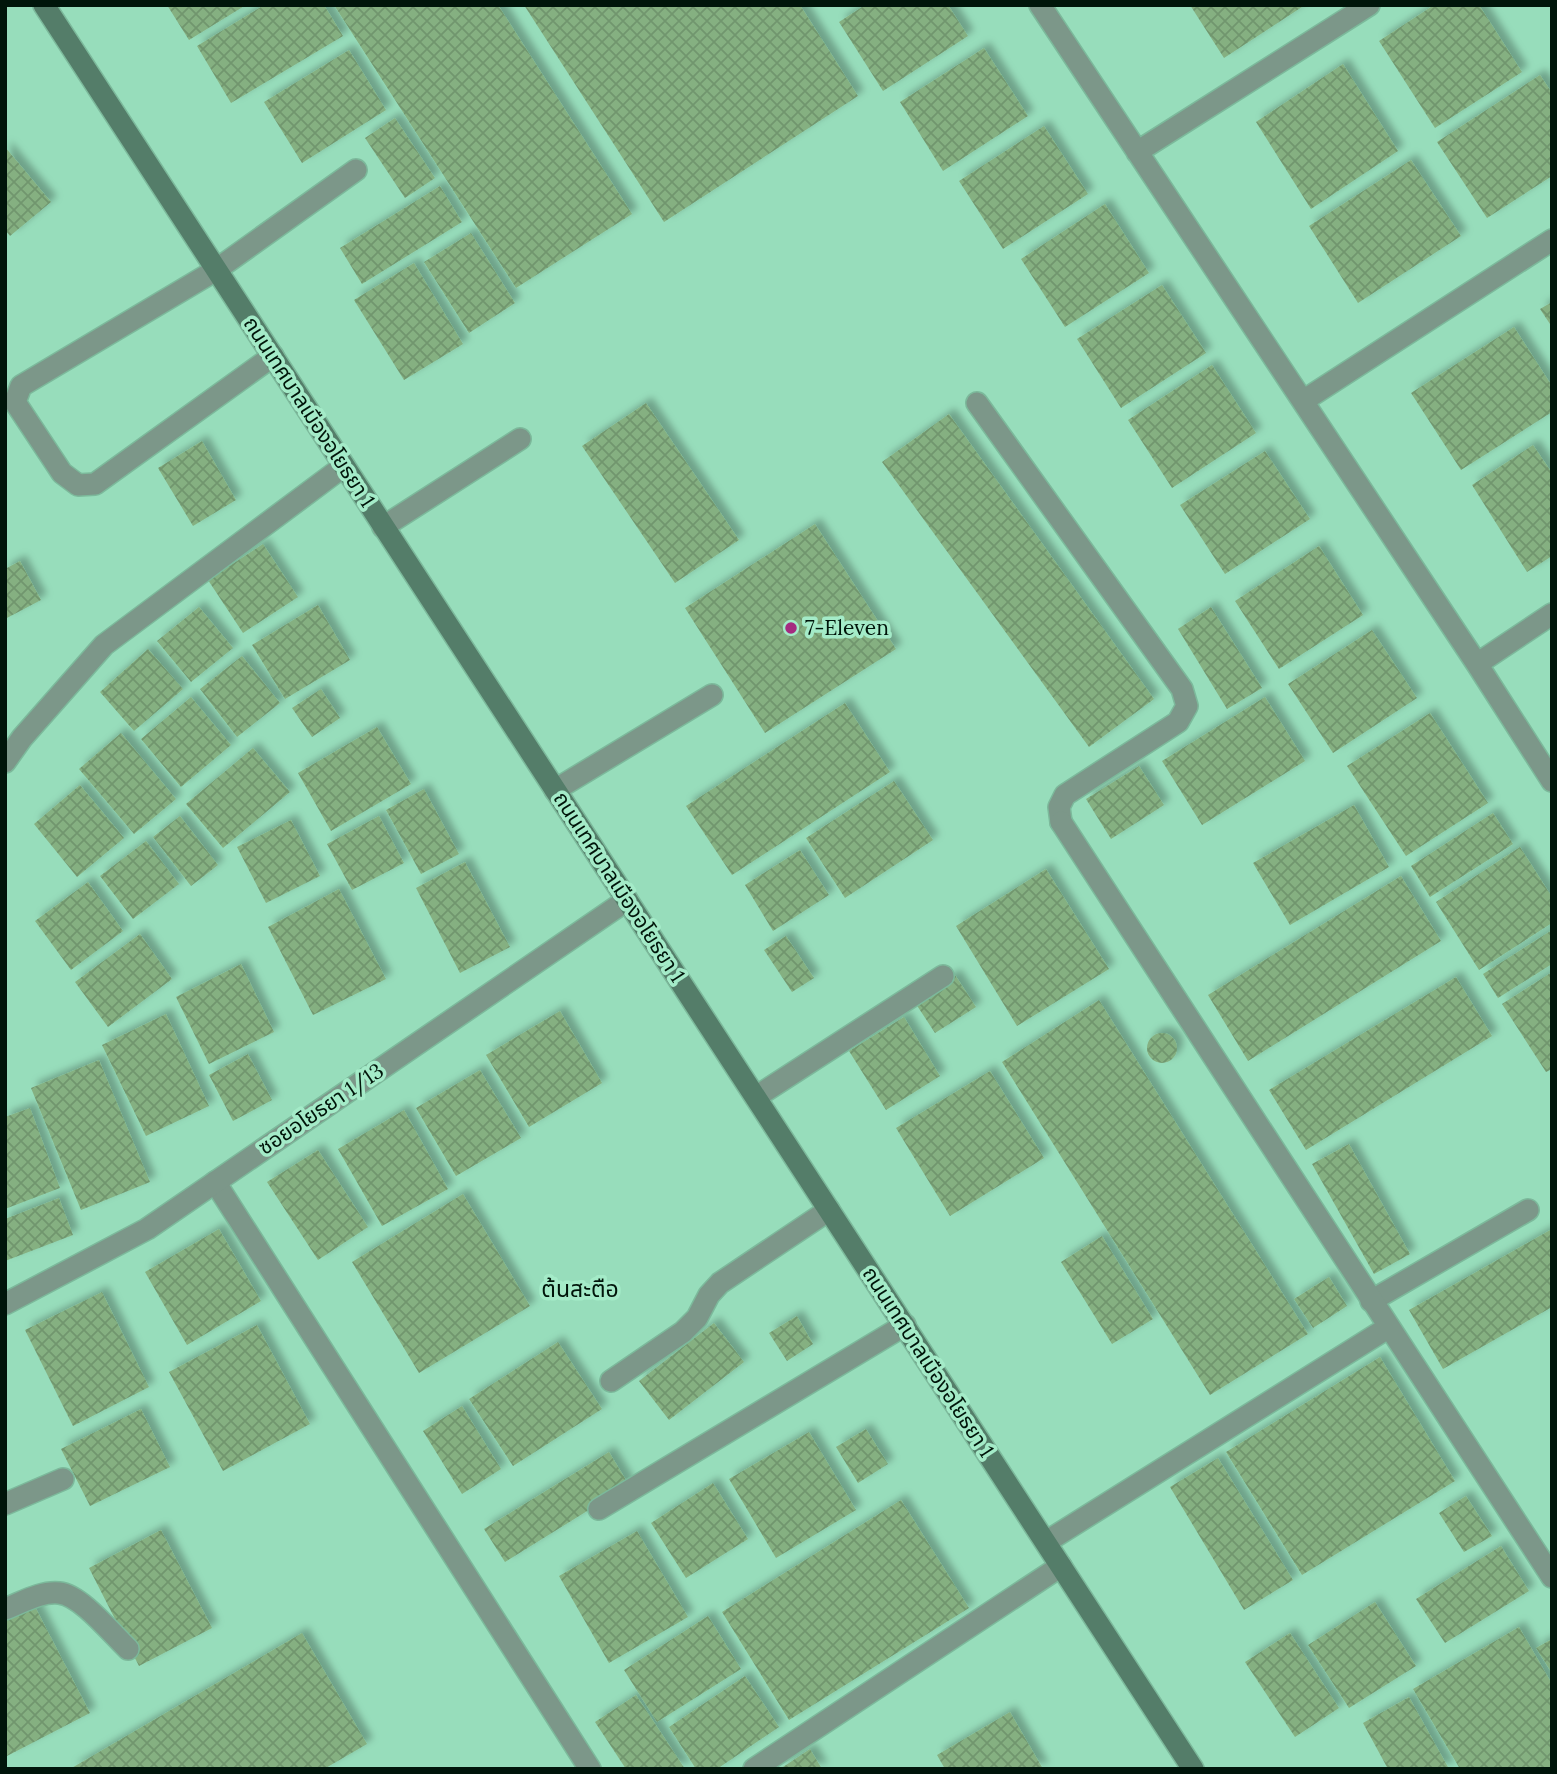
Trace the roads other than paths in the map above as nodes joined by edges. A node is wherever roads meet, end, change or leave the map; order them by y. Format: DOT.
graph roads {
  1 [pos="44,5"];
  2 [pos="1040,5"];
  3 [pos="1369,5"];
  4 [pos="1137,152"];
  5 [pos="356,170"];
  6 [pos="1552,240"];
  7 [pos="216,270"];
  8 [pos="273,356"];
  9 [pos="1303,401"];
  10 [pos="976,403"];
  11 [pos="520,439"];
  12 [pos="344,466"];
  13 [pos="383,527"];
  14 [pos="1552,614"];
  15 [pos="1477,664"];
  16 [pos="712,695"];
  17 [pos="5,762"];
  18 [pos="1552,782"];
  19 [pos="555,790"];
  20 [pos="627,900"];
  21 [pos="943,976"];
  22 [pos="756,1097"];
  23 [pos="215,1182"];
  24 [pos="829,1210"];
  25 [pos="1528,1210"];
  26 [pos="1371,1301"];
  27 [pos="5,1304"];
  28 [pos="905,1325"];
  29 [pos="1389,1327"];
  30 [pos="611,1381"];
  31 [pos="63,1479"];
  32 [pos="5,1504"];
  33 [pos="599,1509"];
  34 [pos="1045,1542"];
  35 [pos="1061,1566"];
  36 [pos="1552,1577"];
  37 [pos="5,1609"];
  38 [pos="128,1649"];
  39 [pos="590,1769"];
  40 [pos="754,1769"];
  41 [pos="1193,1769"];
  1 -- 7 [label="main road, ถนนเทศบาลเมืองอโยธยา 1"];
  2 -- 4 [label="street"];
  3 -- 4 [label="street"];
  4 -- 9 [label="street"];
  5 -- 7 [label="street"];
  6 -- 9 [label="street"];
  7 -- 8 [label="main road, ถนนเทศบาลเมืองอโยธยา 1"];
  7 -- 8 [label="street"];
  8 -- 12 [label="main road, ถนนเทศบาลเมืองอโยธยา 1"];
  9 -- 15 [label="street"];
  10 -- 26 [label="street"];
  11 -- 13 [label="street"];
  12 -- 13 [label="main road, ถนนเทศบาลเมืองอโยธยา 1"];
  12 -- 17 [label="street"];
  13 -- 19 [label="main road, ถนนเทศบาลเมืองอโยธยา 1"];
  14 -- 15 [label="street"];
  15 -- 18 [label="street"];
  16 -- 19 [label="street"];
  19 -- 20 [label="main road, ถนนเทศบาลเมืองอโยธยา 1"];
  20 -- 22 [label="main road, ถนนเทศบาลเมืองอโยธยา 1"];
  20 -- 23 [label="street, ซอยอโยธยา 1/13"];
  21 -- 22 [label="street"];
  22 -- 24 [label="main road, ถนนเทศบาลเมืองอโยธยา 1"];
  23 -- 27 [label="street, ซอยอโยธยา 1/13"];
  23 -- 39 [label="street"];
  24 -- 28 [label="main road, ถนนเทศบาลเมืองอโยธยา 1"];
  24 -- 30 [label="street"];
  25 -- 26 [label="street"];
  26 -- 29 [label="street"];
  28 -- 33 [label="street"];
  28 -- 34 [label="main road, ถนนเทศบาลเมืองอโยธยา 1"];
  29 -- 34 [label="street"];
  29 -- 36 [label="street"];
  31 -- 32 [label="street"];
  34 -- 35 [label="main road, ถนนเทศบาลเมืองอโยธยา 1"];
  35 -- 40 [label="street"];
  35 -- 41 [label="main road, ถนนเทศบาลเมืองอโยธยา 1"];
  37 -- 38 [label="street"];
}
